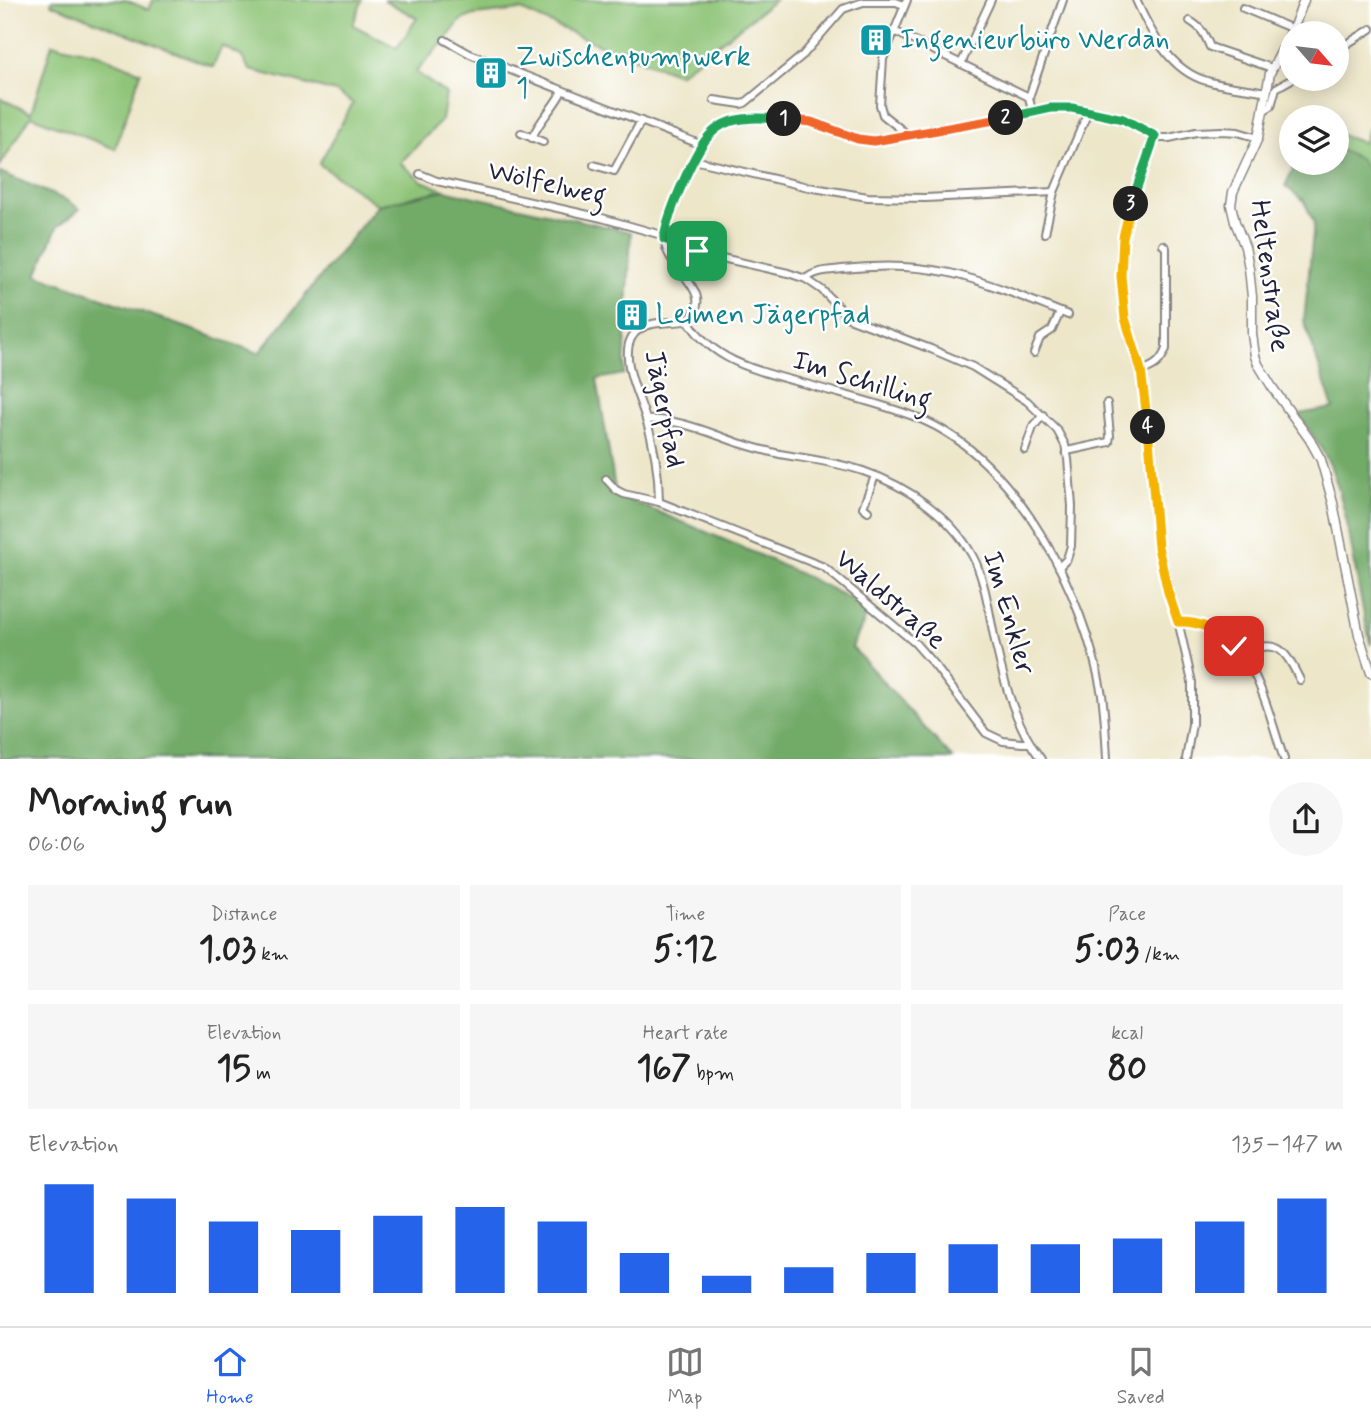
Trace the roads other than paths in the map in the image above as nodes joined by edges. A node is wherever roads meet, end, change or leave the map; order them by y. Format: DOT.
graph roads {
  1 [pos="991,0"];
  2 [pos="1063,0"];
  3 [pos="1136,0"];
  4 [pos="1304,0"];
  5 [pos="905,2"];
  6 [pos="1243,8"];
  7 [pos="1190,21"];
  8 [pos="1296,21"];
  9 [pos="1279,23"];
  10 [pos="1371,29"];
  11 [pos="894,31"];
  12 [pos="445,40"];
  13 [pos="1349,43"];
  14 [pos="1279,55"];
  15 [pos="961,64"];
  16 [pos="1272,68"];
  17 [pos="1279,86"];
  18 [pos="562,91"];
  19 [pos="1267,92"];
  20 [pos="1029,97"];
  21 [pos="714,100"];
  22 [pos="1264,111"];
  23 [pos="1032,112"];
  24 [pos="1088,112"];
  25 [pos="641,121"];
  26 [pos="521,134"];
  27 [pos="908,135"];
  28 [pos="1155,136"];
  29 [pos="533,138"];
  30 [pos="1258,138"];
  31 [pos="543,142"];
  32 [pos="702,145"];
  33 [pos="694,160"];
  34 [pos="594,165"];
  35 [pos="420,174"];
  36 [pos="1054,192"];
  37 [pos="1045,233"];
  38 [pos="665,237"];
  39 [pos="1163,244"];
  40 [pos="806,279"];
  41 [pos="1060,312"];
  42 [pos="1068,316"];
  43 [pos="688,320"];
  44 [pos="1034,353"];
  45 [pos="1141,370"];
  46 [pos="1107,403"];
  47 [pos="1043,415"];
  48 [pos="646,420"];
  49 [pos="1025,450"];
  50 [pos="1067,451"];
  51 [pos="875,475"];
  52 [pos="606,479"];
  53 [pos="659,502"];
  54 [pos="863,508"];
  55 [pos="1059,567"];
  56 [pos="1178,622"];
  57 [pos="1241,653"];
  58 [pos="1371,673"];
  59 [pos="1300,680"];
  60 [pos="1030,743"];
  61 [pos="1041,759"];
  62 [pos="1107,759"];
  63 [pos="1186,759"];
  64 [pos="1284,759"];
  1 -- 15 [label="street"];
  2 -- 20 [label="street"];
  3 -- 19 [label="street"];
  4 -- 8 [label="street, Heltenstraße"];
  5 -- 11 [label="street"];
  5 -- 21 [label="street"];
  6 -- 9 [label="street"];
  7 -- 16 [label="street"];
  10 -- 13 [label="street"];
  11 -- 15 [label="street"];
  11 -- 27 [label="street"];
  12 -- 18 [label="street"];
  14 -- 16 [label="street, Heltenstraße"];
  15 -- 20 [label="street"];
  16 -- 19 [label="street, Heltenstraße"];
  17 -- 22 [label="street"];
  18 -- 25 [label="street"];
  18 -- 29 [label="street"];
  19 -- 22 [label="street, Heltenstraße"];
  20 -- 23 [label="street"];
  22 -- 30 [label="street, Heltenstraße"];
  23 -- 24 [label="street"];
  23 -- 27 [label="street"];
  24 -- 28 [label="street"];
  24 -- 36 [label="street"];
  25 -- 32 [label="street"];
  25 -- 34 [label="street"];
  26 -- 29 [label="street"];
  27 -- 32 [label="street"];
  28 -- 30 [label="street"];
  28 -- 45 [label="street"];
  29 -- 31 [label="street"];
  30 -- 58 [label="street, Heltenstraße"];
  32 -- 33 [label="street"];
  33 -- 36 [label="street"];
  33 -- 38 [label="street"];
  35 -- 38 [label="street, Wölfelweg"];
  36 -- 37 [label="street"];
  38 -- 40 [label="street, Wölfelweg"];
  38 -- 43 [label="street, Jägerpfad"];
  39 -- 45 [label="street"];
  40 -- 41 [label="street"];
  40 -- 47 [label="street"];
  41 -- 42 [label="street"];
  41 -- 44 [label="street"];
  43 -- 48 [label="street, Jägerpfad"];
  43 -- 55 [label="street, Im Schilling"];
  45 -- 56 [label="street"];
  46 -- 50 [label="street"];
  47 -- 49 [label="street"];
  47 -- 50 [label="street"];
  48 -- 51 [label="street, Im Enkler"];
  48 -- 53 [label="street, Jägerpfad"];
  50 -- 55 [label="street"];
  51 -- 54 [label="street"];
  51 -- 60 [label="street, Im Enkler"];
  52 -- 53 [label="street, Jägerpfad"];
  53 -- 60 [label="street, Waldstraße"];
  55 -- 62 [label="street, Im Schilling"];
  56 -- 57 [label="street"];
  56 -- 63 [label="street"];
  57 -- 59 [label="street"];
  57 -- 64 [label="street"];
  60 -- 61 [label="street, Im Enkler"];
}
